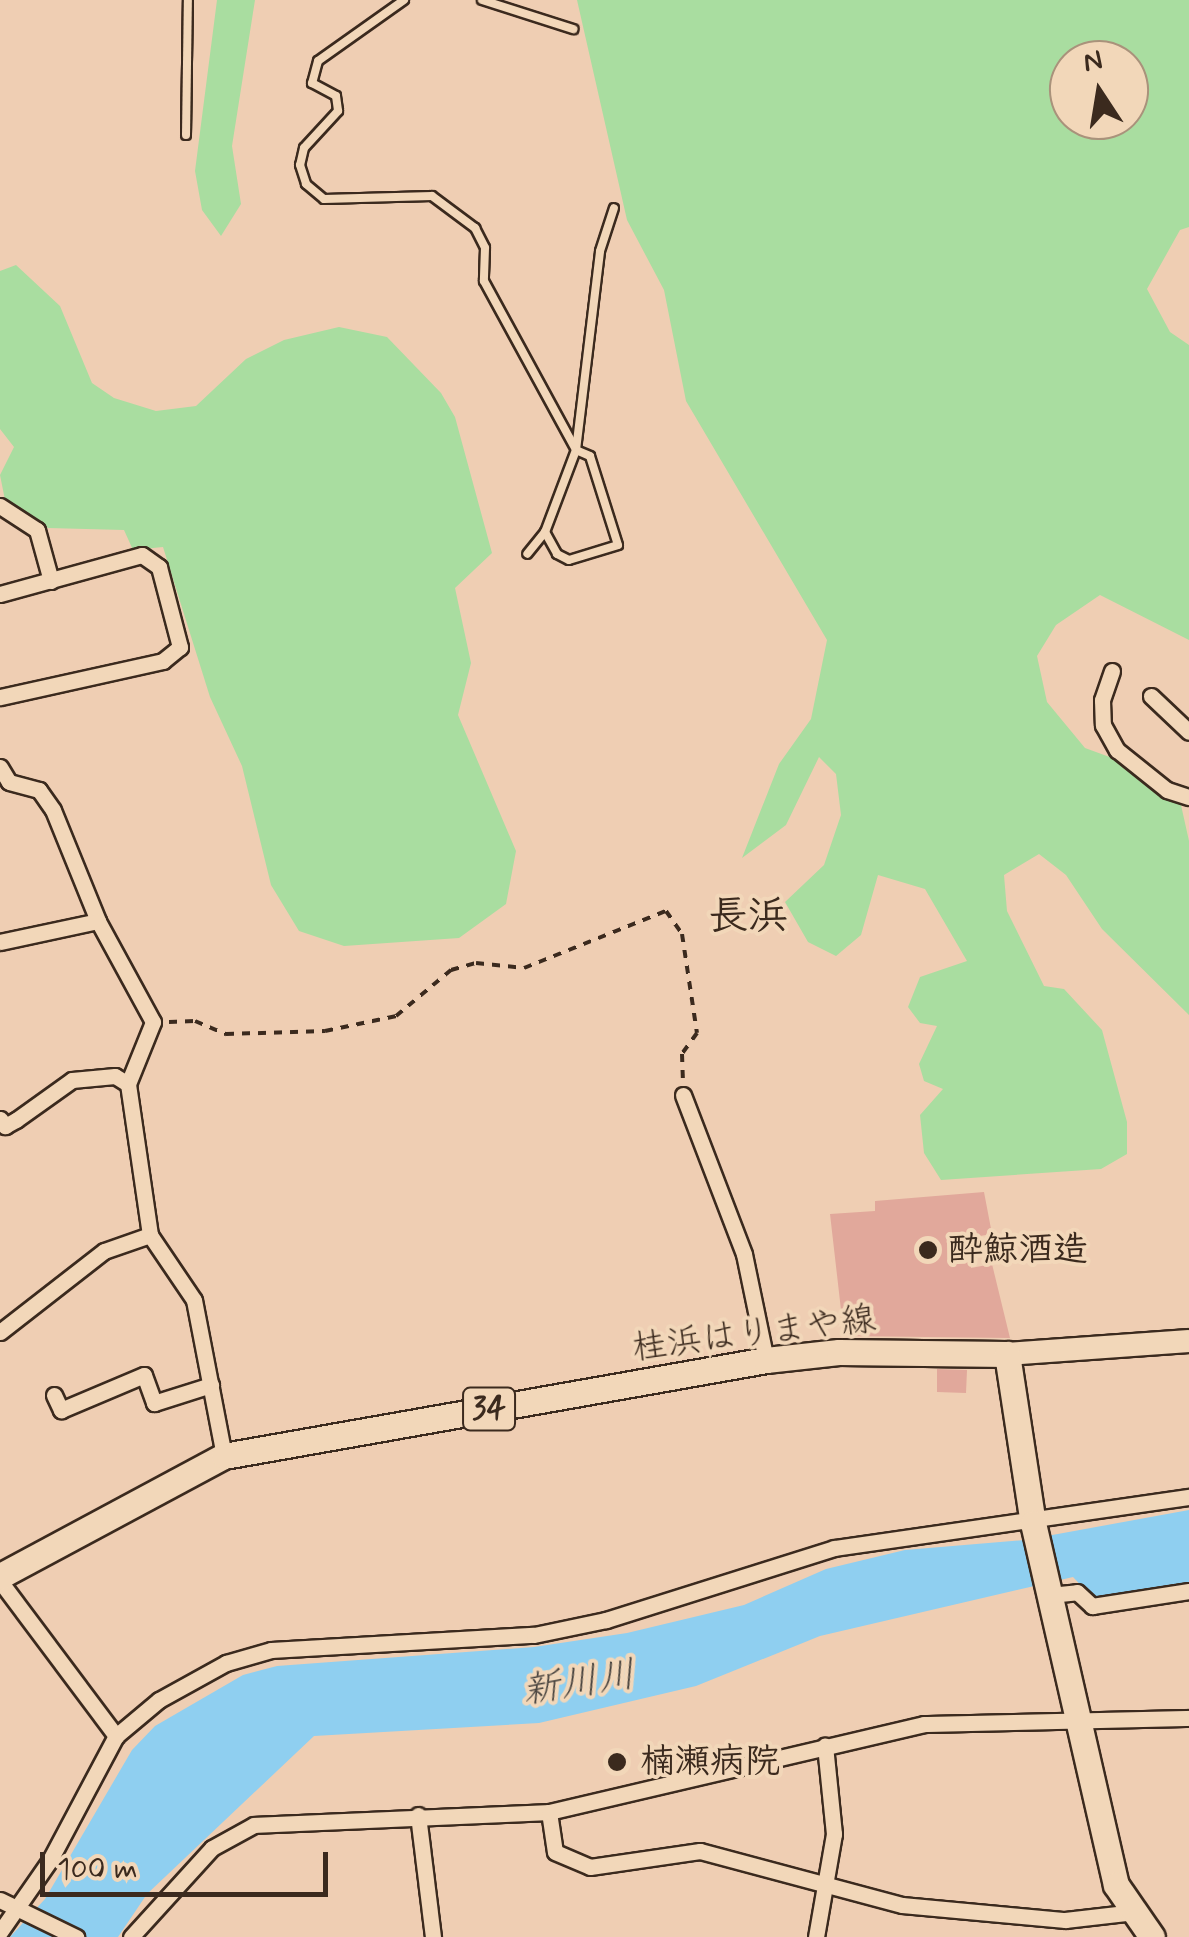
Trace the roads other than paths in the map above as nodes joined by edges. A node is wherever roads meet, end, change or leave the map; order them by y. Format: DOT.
graph roads {
  1 [pos="188,0"];
  2 [pos="404,0"];
  3 [pos="482,0"];
  4 [pos="573,29"];
  5 [pos="186,134"];
  6 [pos="614,208"];
  7 [pos="576,450"];
  8 [pos="0,506"];
  9 [pos="545,532"];
  10 [pos="527,554"];
  11 [pos="51,580"];
  12 [pos="0,594"];
  13 [pos="1112,670"];
  14 [pos="0,696"];
  15 [pos="1151,696"];
  16 [pos="1189,732"];
  17 [pos="0,766"];
  18 [pos="5,784"];
  19 [pos="1189,797"];
  20 [pos="98,921"];
  21 [pos="0,942"];
  22 [pos="128,1084"];
  23 [pos="683,1095"];
  24 [pos="0,1119"];
  25 [pos="150,1235"];
  26 [pos="0,1332"];
  27 [pos="1189,1341"];
  28 [pos="1008,1354"];
  29 [pos="766,1360"];
  30 [pos="212,1385"];
  31 [pos="54,1395"];
  32 [pos="224,1456"];
  33 [pos="1189,1497"];
  34 [pos="1034,1527"];
  35 [pos="0,1578"];
  36 [pos="1048,1590"];
  37 [pos="1189,1591"];
  38 [pos="1189,1718"];
  39 [pos="1082,1719"];
  40 [pos="116,1736"];
  41 [pos="825,1744"];
  42 [pos="549,1812"];
  43 [pos="418,1814"];
  44 [pos="827,1888"];
  45 [pos="0,1900"];
  46 [pos="23,1911"];
  47 [pos="1135,1912"];
  48 [pos="0,1932"];
  49 [pos="76,1937"];
  50 [pos="131,1937"];
  51 [pos="433,1937"];
  52 [pos="816,1937"];
  53 [pos="1152,1937"];
  1 -- 5 [label="lane"];
  2 -- 7 [label="lane"];
  3 -- 4 [label="lane"];
  6 -- 7 [label="lane"];
  7 -- 9 [label="lane"];
  7 -- 9 [label="lane"];
  8 -- 11 [label="street"];
  9 -- 10 [label="lane"];
  11 -- 12 [label="street"];
  11 -- 14 [label="street"];
  13 -- 19 [label="street"];
  15 -- 16 [label="street"];
  17 -- 18 [label="street"];
  18 -- 20 [label="street"];
  20 -- 21 [label="street"];
  20 -- 22 [label="street"];
  22 -- 24 [label="street"];
  22 -- 25 [label="street"];
  23 -- 29 [label="street"];
  25 -- 26 [label="street"];
  25 -- 30 [label="street"];
  27 -- 28 [label="main road"];
  28 -- 29 [label="main road, 桂浜はりまや線 / 34"];
  28 -- 34 [label="main road"];
  29 -- 32 [label="main road, 桂浜はりまや線 / 34"];
  30 -- 31 [label="street"];
  30 -- 32 [label="street"];
  32 -- 35 [label="main road, 桂浜はりまや線 / 34"];
  33 -- 34 [label="street"];
  34 -- 36 [label="main road"];
  34 -- 40 [label="street"];
  35 -- 40 [label="street"];
  36 -- 37 [label="street"];
  36 -- 39 [label="main road"];
  38 -- 39 [label="street"];
  39 -- 41 [label="street"];
  39 -- 47 [label="main road"];
  40 -- 46 [label="street"];
  41 -- 42 [label="street"];
  41 -- 44 [label="street"];
  42 -- 43 [label="street"];
  42 -- 44 [label="street"];
  43 -- 50 [label="street"];
  43 -- 51 [label="street"];
  44 -- 47 [label="street"];
  44 -- 52 [label="street"];
  45 -- 46 [label="street"];
  46 -- 48 [label="street"];
  46 -- 49 [label="street"];
  47 -- 53 [label="main road"];
}
